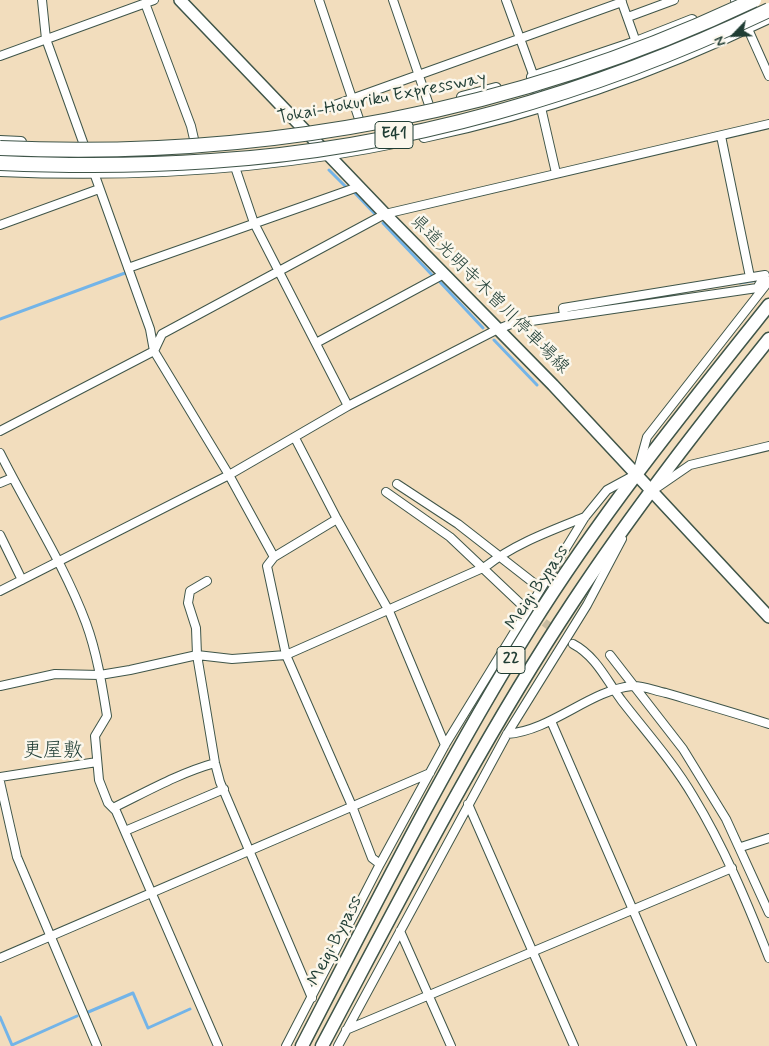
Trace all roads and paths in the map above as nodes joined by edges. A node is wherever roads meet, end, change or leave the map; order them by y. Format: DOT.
graph roads {
  1 [pos="42,0"];
  2 [pos="154,0"];
  3 [pos="180,0"];
  4 [pos="319,0"];
  5 [pos="393,0"];
  6 [pos="506,0"];
  7 [pos="674,0"];
  8 [pos="736,0"];
  9 [pos="754,0"];
  10 [pos="622,1"];
  11 [pos="145,3"];
  12 [pos="769,10"];
  13 [pos="628,16"];
  14 [pos="769,18"];
  15 [pos="747,28"];
  16 [pos="46,39"];
  17 [pos="520,39"];
  18 [pos="636,42"];
  19 [pos="0,56"];
  20 [pos="420,75"];
  21 [pos="769,76"];
  22 [pos="534,77"];
  23 [pos="352,98"];
  24 [pos="430,105"];
  25 [pos="329,107"];
  26 [pos="542,107"];
  27 [pos="359,119"];
  28 [pos="769,124"];
  29 [pos="302,128"];
  30 [pos="720,136"];
  31 [pos="194,139"];
  32 [pos="0,141"];
  33 [pos="83,143"];
  34 [pos="0,148"];
  35 [pos="328,155"];
  36 [pos="0,164"];
  37 [pos="235,167"];
  38 [pos="0,171"];
  39 [pos="94,173"];
  40 [pos="556,173"];
  41 [pos="358,186"];
  42 [pos="100,189"];
  43 [pos="385,214"];
  44 [pos="254,223"];
  45 [pos="0,225"];
  46 [pos="128,268"];
  47 [pos="279,271"];
  48 [pos="444,274"];
  49 [pos="750,277"];
  50 [pos="763,285"];
  51 [pos="769,305"];
  52 [pos="564,316"];
  53 [pos="498,329"];
  54 [pos="769,339"];
  55 [pos="316,343"];
  56 [pos="154,351"];
  57 [pos="348,406"];
  58 [pos="0,431"];
  59 [pos="295,438"];
  60 [pos="769,446"];
  61 [pos="0,453"];
  62 [pos="636,474"];
  63 [pos="230,475"];
  64 [pos="12,478"];
  65 [pos="0,483"];
  66 [pos="397,484"];
  67 [pos="652,491"];
  68 [pos="386,492"];
  69 [pos="636,513"];
  70 [pos="585,517"];
  71 [pos="337,520"];
  72 [pos="0,535"];
  73 [pos="500,555"];
  74 [pos="274,556"];
  75 [pos="57,561"];
  76 [pos="485,567"];
  77 [pos="22,580"];
  78 [pos="207,581"];
  79 [pos="535,584"];
  80 [pos="0,591"];
  81 [pos="525,608"];
  82 [pos="389,611"];
  83 [pos="769,617"];
  84 [pos="574,644"];
  85 [pos="198,655"];
  86 [pos="286,655"];
  87 [pos="610,655"];
  88 [pos="100,675"];
  89 [pos="0,686"];
  90 [pos="633,686"];
  91 [pos="615,690"];
  92 [pos="550,721"];
  93 [pos="769,724"];
  94 [pos="507,734"];
  95 [pos="445,745"];
  96 [pos="97,762"];
  97 [pos="215,763"];
  98 [pos="430,774"];
  99 [pos="0,777"];
  100 [pos="0,782"];
  101 [pos="224,789"];
  102 [pos="468,804"];
  103 [pos="352,806"];
  104 [pos="112,808"];
  105 [pos="125,831"];
  106 [pos="769,838"];
  107 [pos="741,847"];
  108 [pos="249,851"];
  109 [pos="380,864"];
  110 [pos="732,868"];
  111 [pos="152,892"];
  112 [pos="632,909"];
  113 [pos="769,913"];
  114 [pos="400,931"];
  115 [pos="51,935"];
  116 [pos="533,951"];
  117 [pos="0,958"];
  118 [pos="769,958"];
  119 [pos="430,996"];
  120 [pos="312,998"];
  121 [pos="346,1030"];
  122 [pos="97,1046"];
  123 [pos="218,1046"];
  124 [pos="286,1046"];
  125 [pos="302,1046"];
  126 [pos="322,1046"];
  127 [pos="338,1046"];
  128 [pos="451,1046"];
  129 [pos="574,1046"];
  130 [pos="692,1046"];
  1 -- 16 [label="street"];
  2 -- 11 [label="street"];
  3 -- 29 [label="main road, 県道光明寺木曽川停車場線"];
  4 -- 23 [label="street"];
  5 -- 20 [label="street"];
  6 -- 17 [label="street"];
  7 -- 13 [label="street"];
  8 -- 15 [label="street"];
  8 -- 18 [label="street"];
  9 -- 34 [label="highway, Tokai-Hokuriku Expressway / E41, bridge"];
  10 -- 13 [label="street"];
  10 -- 17 [label="street"];
  11 -- 16 [label="street"];
  11 -- 31 [label="street"];
  12 -- 36 [label="highway, Tokai-Hokuriku Expressway / E41, bridge"];
  13 -- 18 [label="street"];
  14 -- 15 [label="street"];
  15 -- 21 [label="street"];
  15 -- 26 [label="street"];
  16 -- 19 [label="street"];
  16 -- 33 [label="street"];
  17 -- 20 [label="street"];
  17 -- 22 [label="street"];
  18 -- 22 [label="street"];
  20 -- 23 [label="street"];
  20 -- 24 [label="street"];
  22 -- 24 [label="street"];
  22 -- 26 [label="street"];
  23 -- 25 [label="street"];
  23 -- 27 [label="street"];
  24 -- 27 [label="street"];
  26 -- 35 [label="street"];
  26 -- 40 [label="street"];
  27 -- 29 [label="street"];
  28 -- 30 [label="street"];
  29 -- 31 [label="street"];
  29 -- 35 [label="main road, 県道光明寺木曽川停車場線"];
  30 -- 40 [label="street"];
  30 -- 49 [label="street"];
  31 -- 33 [label="street"];
  32 -- 33 [label="street"];
  33 -- 39 [label="street"];
  35 -- 37 [label="street"];
  35 -- 41 [label="main road, 県道光明寺木曽川停車場線"];
  37 -- 39 [label="street"];
  37 -- 44 [label="street"];
  38 -- 39 [label="street"];
  39 -- 42 [label="street"];
  40 -- 43 [label="street"];
  41 -- 43 [label="main road, 県道光明寺木曽川停車場線"];
  41 -- 44 [label="street"];
  42 -- 45 [label="street"];
  42 -- 46 [label="street"];
  43 -- 47 [label="street"];
  43 -- 48 [label="main road, 県道光明寺木曽川停車場線"];
  44 -- 46 [label="street"];
  44 -- 47 [label="street"];
  46 -- 56 [label="street"];
  47 -- 55 [label="street"];
  47 -- 56 [label="street"];
  48 -- 53 [label="main road, 県道光明寺木曽川停車場線"];
  48 -- 55 [label="street"];
  49 -- 50 [label="street"];
  49 -- 52 [label="street"];
  50 -- 52 [label="street"];
  50 -- 62 [label="street"];
  51 -- 62 [label="highway, Meigi Bypass / 22"];
  52 -- 53 [label="street"];
  53 -- 57 [label="street"];
  53 -- 62 [label="main road, 県道光明寺木曽川停車場線"];
  54 -- 67 [label="highway, Meigi Bypass / 22"];
  55 -- 57 [label="street"];
  56 -- 58 [label="street"];
  56 -- 63 [label="street"];
  57 -- 59 [label="street"];
  59 -- 63 [label="street"];
  59 -- 71 [label="street"];
  60 -- 67 [label="street"];
  61 -- 64 [label="street"];
  62 -- 67 [label="main road, 県道光明寺木曽川停車場線"];
  62 -- 70 [label="street"];
  62 -- 125 [label="highway, Meigi Bypass / 22"];
  63 -- 74 [label="street"];
  63 -- 75 [label="street"];
  64 -- 65 [label="street"];
  64 -- 75 [label="street"];
  66 -- 73 [label="street"];
  67 -- 69 [label="highway, Meigi Bypass / 22"];
  67 -- 83 [label="main road, 県道光明寺木曽川停車場線"];
  68 -- 76 [label="street"];
  69 -- 94 [label="street"];
  69 -- 126 [label="highway, Meigi Bypass / 22"];
  70 -- 73 [label="street"];
  70 -- 95 [label="street"];
  71 -- 74 [label="street"];
  71 -- 82 [label="street"];
  72 -- 77 [label="street"];
  73 -- 76 [label="street"];
  73 -- 79 [label="street"];
  74 -- 86 [label="street"];
  75 -- 77 [label="street"];
  75 -- 88 [label="street"];
  76 -- 81 [label="street"];
  76 -- 82 [label="street"];
  77 -- 80 [label="street"];
  78 -- 85 [label="street"];
  82 -- 86 [label="street"];
  82 -- 95 [label="street"];
  84 -- 91 [label="street"];
  85 -- 86 [label="street"];
  85 -- 88 [label="street"];
  85 -- 97 [label="street"];
  86 -- 103 [label="street"];
  87 -- 90 [label="street"];
  88 -- 89 [label="street"];
  88 -- 96 [label="street"];
  90 -- 91 [label="street"];
  90 -- 93 [label="street"];
  90 -- 107 [label="street"];
  91 -- 92 [label="street"];
  91 -- 110 [label="street"];
  92 -- 94 [label="street"];
  92 -- 112 [label="street"];
  94 -- 102 [label="street"];
  95 -- 98 [label="street"];
  96 -- 99 [label="street"];
  96 -- 104 [label="street"];
  97 -- 101 [label="street"];
  97 -- 104 [label="street"];
  98 -- 103 [label="street"];
  98 -- 109 [label="street"];
  100 -- 115 [label="street"];
  101 -- 105 [label="street"];
  101 -- 108 [label="street"];
  102 -- 114 [label="street"];
  102 -- 116 [label="street"];
  103 -- 108 [label="street"];
  103 -- 109 [label="street"];
  104 -- 105 [label="street"];
  105 -- 111 [label="street"];
  106 -- 107 [label="street"];
  107 -- 113 [label="street"];
  108 -- 111 [label="street"];
  108 -- 120 [label="street"];
  109 -- 120 [label="street"];
  110 -- 112 [label="street"];
  110 -- 118 [label="street"];
  111 -- 115 [label="street"];
  111 -- 123 [label="street"];
  112 -- 116 [label="street"];
  112 -- 130 [label="street"];
  114 -- 119 [label="street"];
  114 -- 121 [label="street"];
  115 -- 117 [label="street"];
  115 -- 122 [label="street"];
  116 -- 119 [label="street"];
  116 -- 129 [label="street"];
  119 -- 121 [label="street"];
  119 -- 128 [label="street"];
  120 -- 124 [label="street"];
  121 -- 127 [label="street"];
}
